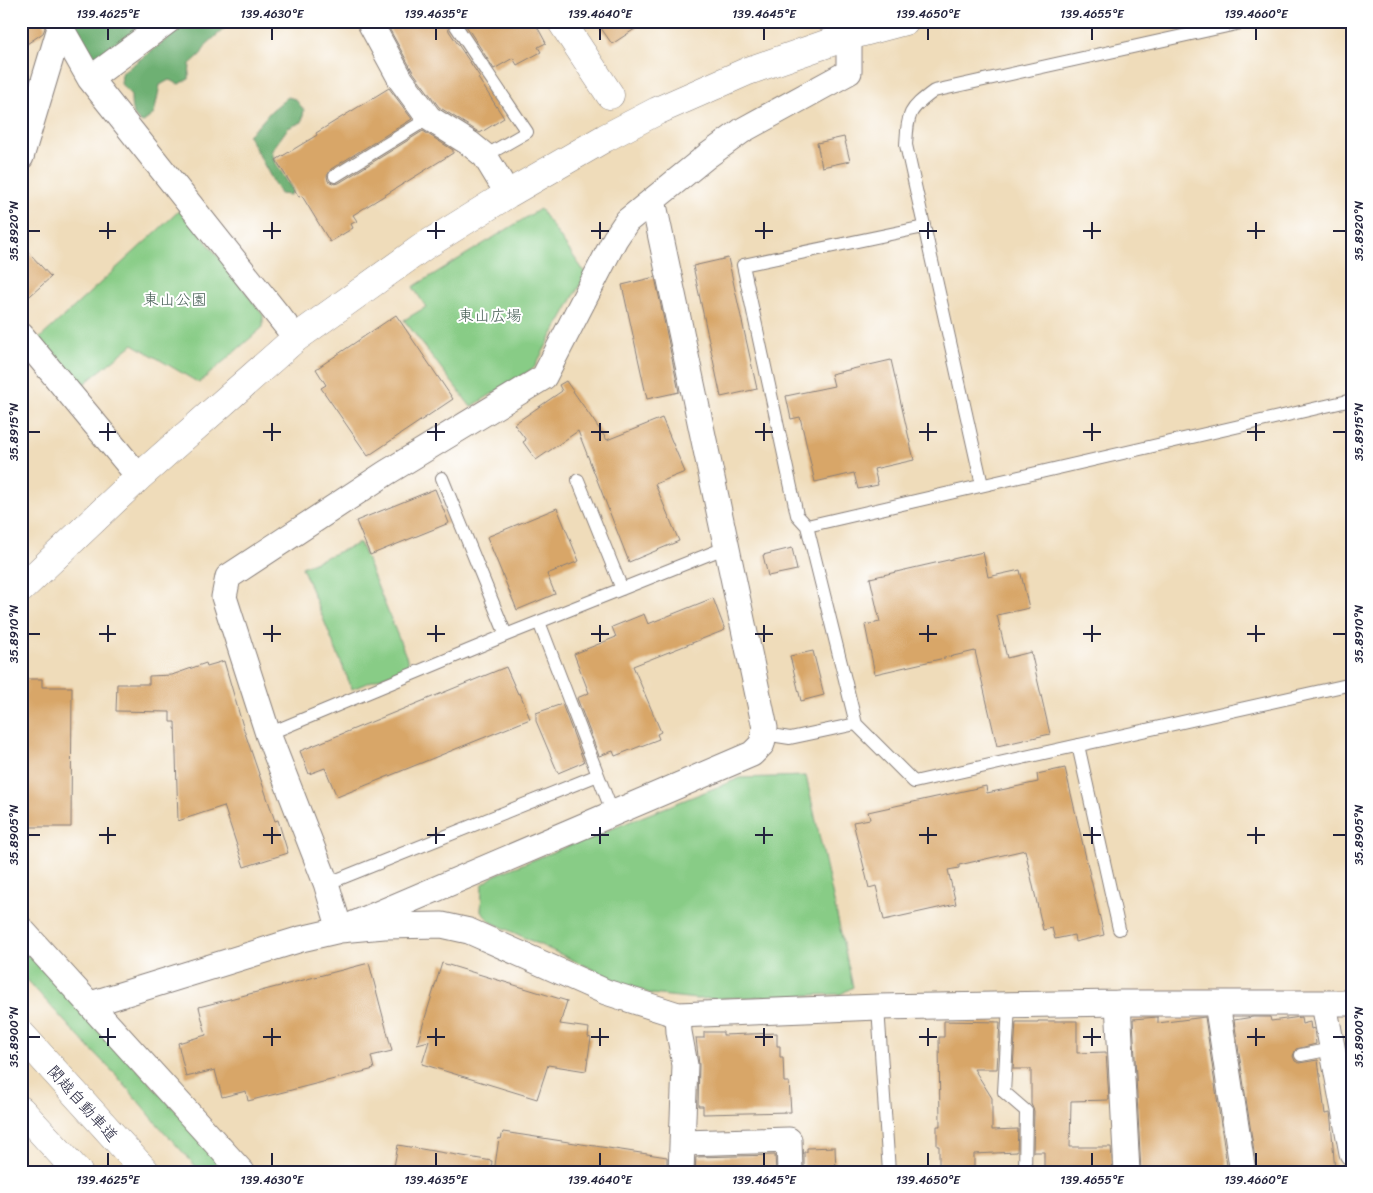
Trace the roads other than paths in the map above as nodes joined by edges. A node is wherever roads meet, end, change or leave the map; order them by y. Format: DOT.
graph roads {
  1 [pos="168,21"];
  2 [pos="368,21"];
  3 [pos="561,21"];
  4 [pos="905,21"];
  5 [pos="1250,21"];
  6 [pos="60,23"];
  7 [pos="456,26"];
  8 [pos="848,36"];
  9 [pos="90,79"];
  10 [pos="610,96"];
  11 [pos="429,118"];
  12 [pos="22,153"];
  13 [pos="485,156"];
  14 [pos="335,176"];
  15 [pos="508,194"];
  16 [pos="653,200"];
  17 [pos="924,227"];
  18 [pos="21,335"];
  19 [pos="296,338"];
  20 [pos="1352,400"];
  21 [pos="139,477"];
  22 [pos="442,478"];
  23 [pos="578,480"];
  24 [pos="982,485"];
  25 [pos="806,526"];
  26 [pos="727,547"];
  27 [pos="622,588"];
  28 [pos="21,589"];
  29 [pos="539,622"];
  30 [pos="506,634"];
  31 [pos="1352,684"];
  32 [pos="856,724"];
  33 [pos="268,734"];
  34 [pos="764,734"];
  35 [pos="1078,745"];
  36 [pos="598,775"];
  37 [pos="613,814"];
  38 [pos="339,879"];
  39 [pos="21,929"];
  40 [pos="1119,929"];
  41 [pos="340,930"];
  42 [pos="1118,1003"];
  43 [pos="1217,1003"];
  44 [pos="1352,1003"];
  45 [pos="91,1004"];
  46 [pos="1324,1004"];
  47 [pos="1009,1006"];
  48 [pos="878,1007"];
  49 [pos="678,1015"];
  50 [pos="21,1034"];
  51 [pos="1332,1049"];
  52 [pos="1301,1055"];
  53 [pos="21,1110"];
  54 [pos="683,1142"];
  55 [pos="1352,1153"];
  56 [pos="78,1172"];
  57 [pos="146,1172"];
  58 [pos="242,1172"];
  59 [pos="681,1172"];
  60 [pos="790,1172"];
  61 [pos="889,1172"];
  62 [pos="1025,1172"];
  63 [pos="1128,1172"];
  64 [pos="1243,1172"];
  1 -- 9 [label="street"];
  2 -- 11 [label="street"];
  3 -- 10 [label="main road"];
  4 -- 8 [label="main road"];
  5 -- 17 [label="lane"];
  6 -- 9 [label="street"];
  6 -- 12 [label="street"];
  7 -- 13 [label="lane"];
  8 -- 15 [label="main road"];
  8 -- 16 [label="street"];
  9 -- 19 [label="street"];
  11 -- 13 [label="street"];
  11 -- 14 [label="lane"];
  13 -- 15 [label="street"];
  15 -- 19 [label="main road"];
  16 -- 26 [label="street"];
  16 -- 33 [label="street"];
  17 -- 24 [label="lane"];
  17 -- 25 [label="lane"];
  18 -- 21 [label="street"];
  19 -- 21 [label="main road"];
  20 -- 24 [label="lane"];
  21 -- 28 [label="main road"];
  22 -- 30 [label="lane"];
  23 -- 27 [label="lane"];
  24 -- 25 [label="lane"];
  25 -- 32 [label="lane"];
  26 -- 27 [label="lane"];
  26 -- 34 [label="street"];
  27 -- 29 [label="lane"];
  29 -- 30 [label="lane"];
  29 -- 36 [label="lane"];
  30 -- 33 [label="lane"];
  31 -- 35 [label="lane"];
  32 -- 34 [label="lane"];
  32 -- 35 [label="lane"];
  33 -- 41 [label="street"];
  34 -- 37 [label="street"];
  35 -- 40 [label="lane"];
  36 -- 37 [label="lane"];
  36 -- 38 [label="lane"];
  37 -- 41 [label="street"];
  39 -- 45 [label="street"];
  41 -- 45 [label="street"];
  41 -- 49 [label="street"];
  42 -- 43 [label="street"];
  42 -- 47 [label="street"];
  42 -- 63 [label="street"];
  43 -- 46 [label="street"];
  43 -- 64 [label="street"];
  44 -- 46 [label="street"];
  45 -- 58 [label="street"];
  46 -- 51 [label="street"];
  47 -- 48 [label="street"];
  47 -- 62 [label="lane"];
  48 -- 49 [label="street"];
  48 -- 61 [label="lane"];
  49 -- 54 [label="street"];
  50 -- 57 [label="main road, 関越自動車道"];
  51 -- 52 [label="lane"];
  51 -- 55 [label="street"];
  53 -- 56 [label="main road"];
  54 -- 59 [label="street"];
  54 -- 60 [label="street"];
}
